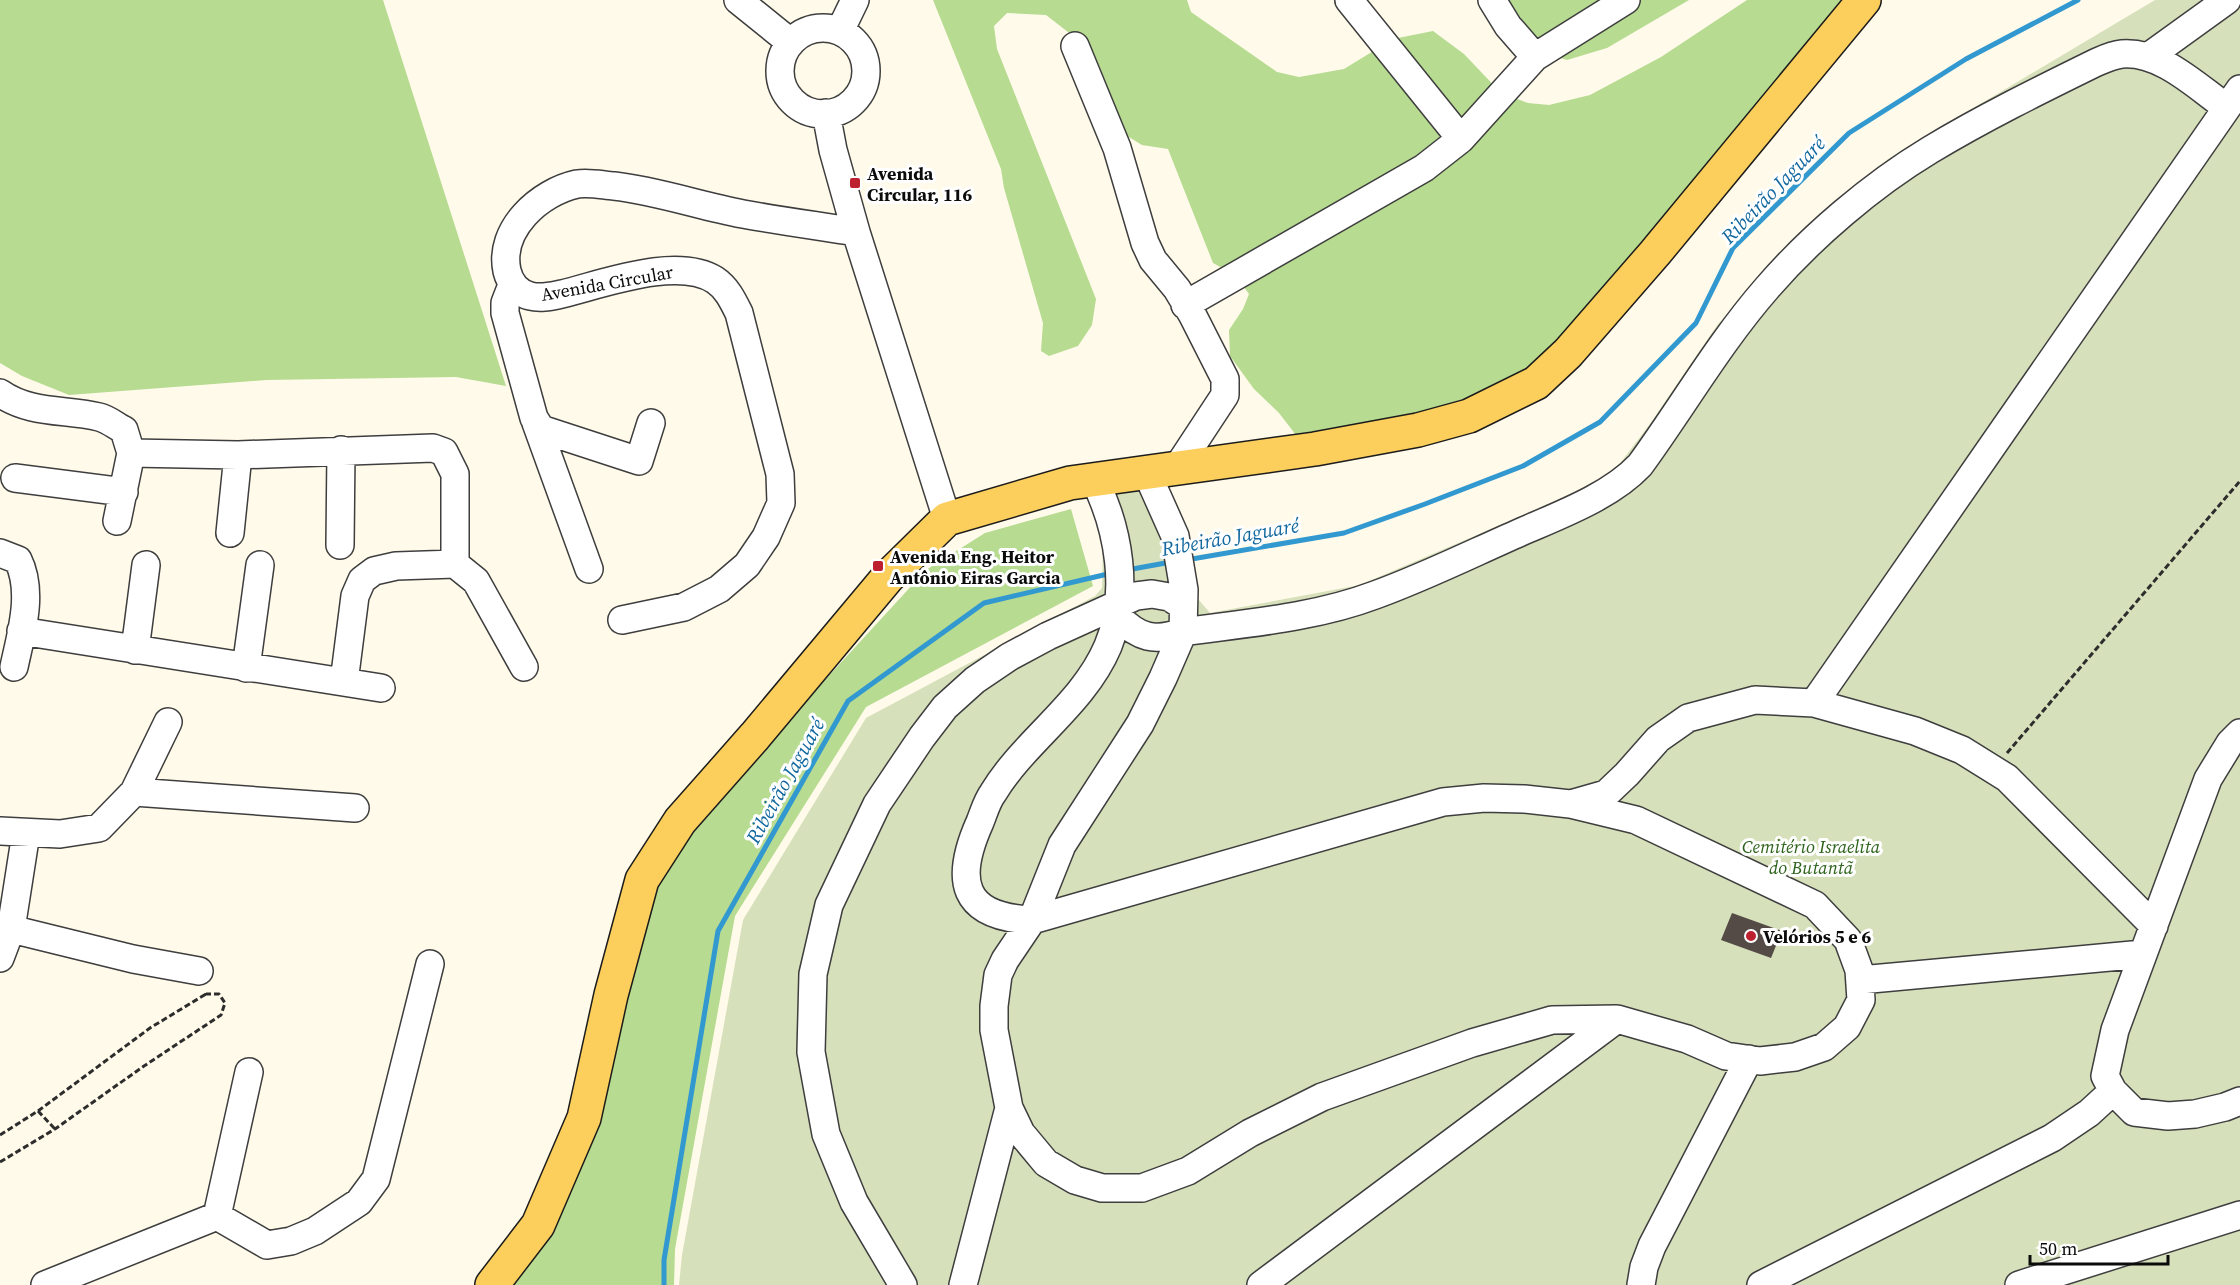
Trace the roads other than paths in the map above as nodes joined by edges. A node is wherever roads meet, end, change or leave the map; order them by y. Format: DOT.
graph roads {
  1 [pos="738,0"];
  2 [pos="855,0"];
  3 [pos="1349,0"];
  4 [pos="1492,0"];
  5 [pos="1626,0"];
  6 [pos="1864,0"];
  7 [pos="2227,0"];
  8 [pos="840,31"];
  9 [pos="790,42"];
  10 [pos="1075,46"];
  11 [pos="1535,57"];
  12 [pos="2148,57"];
  13 [pos="2233,98"];
  14 [pos="826,113"];
  15 [pos="1461,139"];
  16 [pos="856,232"];
  17 [pos="512,285"];
  18 [pos="1185,304"];
  19 [pos="0,393"];
  20 [pos="536,423"];
  21 [pos="651,423"];
  22 [pos="341,450"];
  23 [pos="131,453"];
  24 [pos="238,455"];
  25 [pos="1161,470"];
  26 [pos="15,478"];
  27 [pos="1094,479"];
  28 [pos="124,492"];
  29 [pos="947,519"];
  30 [pos="117,521"];
  31 [pos="230,533"];
  32 [pos="340,545"];
  33 [pos="0,553"];
  34 [pos="455,564"];
  35 [pos="146,565"];
  36 [pos="260,565"];
  37 [pos="589,569"];
  38 [pos="1184,598"];
  39 [pos="1120,600"];
  40 [pos="622,620"];
  41 [pos="21,631"];
  42 [pos="1183,632"];
  43 [pos="135,650"];
  44 [pos="14,667"];
  45 [pos="524,667"];
  46 [pos="246,668"];
  47 [pos="344,682"];
  48 [pos="381,687"];
  49 [pos="1814,703"];
  50 [pos="168,722"];
  51 [pos="2240,733"];
  52 [pos="134,792"];
  53 [pos="1570,804"];
  54 [pos="356,808"];
  55 [pos="0,831"];
  56 [pos="27,833"];
  57 [pos="1032,920"];
  58 [pos="2154,926"];
  59 [pos="11,929"];
  60 [pos="2143,954"];
  61 [pos="0,958"];
  62 [pos="430,964"];
  63 [pos="1860,980"];
  64 [pos="202,982"];
  65 [pos="1617,1019"];
  66 [pos="1749,1059"];
  67 [pos="249,1072"];
  68 [pos="2113,1090"];
  69 [pos="2240,1101"];
  70 [pos="1009,1108"];
  71 [pos="2240,1215"];
  72 [pos="217,1216"];
  73 [pos="45,1285"];
  74 [pos="492,1285"];
  75 [pos="903,1285"];
  76 [pos="963,1285"];
  77 [pos="1261,1285"];
  78 [pos="1641,1285"];
  79 [pos="1761,1285"];
  80 [pos="2019,1285"];
  1 -- 9 [label="street"];
  2 -- 8 [label="street"];
  3 -- 15 [label="street"];
  4 -- 11 [label="street"];
  5 -- 11 [label="street"];
  6 -- 25 [label="main road"];
  7 -- 12 [label="street"];
  8 -- 9 [label="street"];
  8 -- 14 [label="street"];
  9 -- 14 [label="street"];
  10 -- 18 [label="street"];
  11 -- 15 [label="street"];
  12 -- 13 [label="street"];
  12 -- 42 [label="street"];
  13 -- 49 [label="street"];
  14 -- 16 [label="street"];
  15 -- 18 [label="street"];
  16 -- 17 [label="street, Avenida Circular"];
  16 -- 29 [label="street"];
  17 -- 20 [label="street"];
  17 -- 40 [label="street, Avenida Circular"];
  18 -- 25 [label="street"];
  19 -- 23 [label="street"];
  20 -- 21 [label="street"];
  20 -- 37 [label="street"];
  22 -- 24 [label="street"];
  22 -- 32 [label="street"];
  22 -- 34 [label="street"];
  23 -- 24 [label="street"];
  23 -- 28 [label="street"];
  24 -- 31 [label="street"];
  25 -- 27 [label="main road"];
  25 -- 38 [label="street"];
  26 -- 28 [label="street"];
  27 -- 29 [label="main road"];
  27 -- 39 [label="street"];
  28 -- 30 [label="street"];
  29 -- 74 [label="main road"];
  33 -- 41 [label="street"];
  34 -- 45 [label="street"];
  34 -- 47 [label="street"];
  35 -- 43 [label="street"];
  36 -- 46 [label="street"];
  38 -- 39 [label="street"];
  38 -- 42 [label="street"];
  39 -- 42 [label="street"];
  39 -- 57 [label="street"];
  39 -- 75 [label="street"];
  41 -- 43 [label="street"];
  41 -- 44 [label="street"];
  42 -- 57 [label="street"];
  43 -- 46 [label="street"];
  46 -- 47 [label="street"];
  47 -- 48 [label="street"];
  49 -- 53 [label="street"];
  49 -- 58 [label="street"];
  50 -- 52 [label="street"];
  51 -- 58 [label="street"];
  52 -- 54 [label="street"];
  52 -- 56 [label="street"];
  53 -- 57 [label="street"];
  53 -- 63 [label="street"];
  55 -- 56 [label="street"];
  56 -- 59 [label="street"];
  57 -- 70 [label="street"];
  58 -- 60 [label="street"];
  59 -- 61 [label="street"];
  59 -- 64 [label="street"];
  60 -- 63 [label="street"];
  60 -- 68 [label="street"];
  62 -- 72 [label="street"];
  63 -- 66 [label="street"];
  65 -- 66 [label="street"];
  65 -- 70 [label="street"];
  65 -- 77 [label="street"];
  66 -- 78 [label="street"];
  67 -- 72 [label="street"];
  68 -- 69 [label="street"];
  68 -- 79 [label="street"];
  70 -- 76 [label="street"];
  71 -- 80 [label="street"];
  72 -- 73 [label="street"];
}
